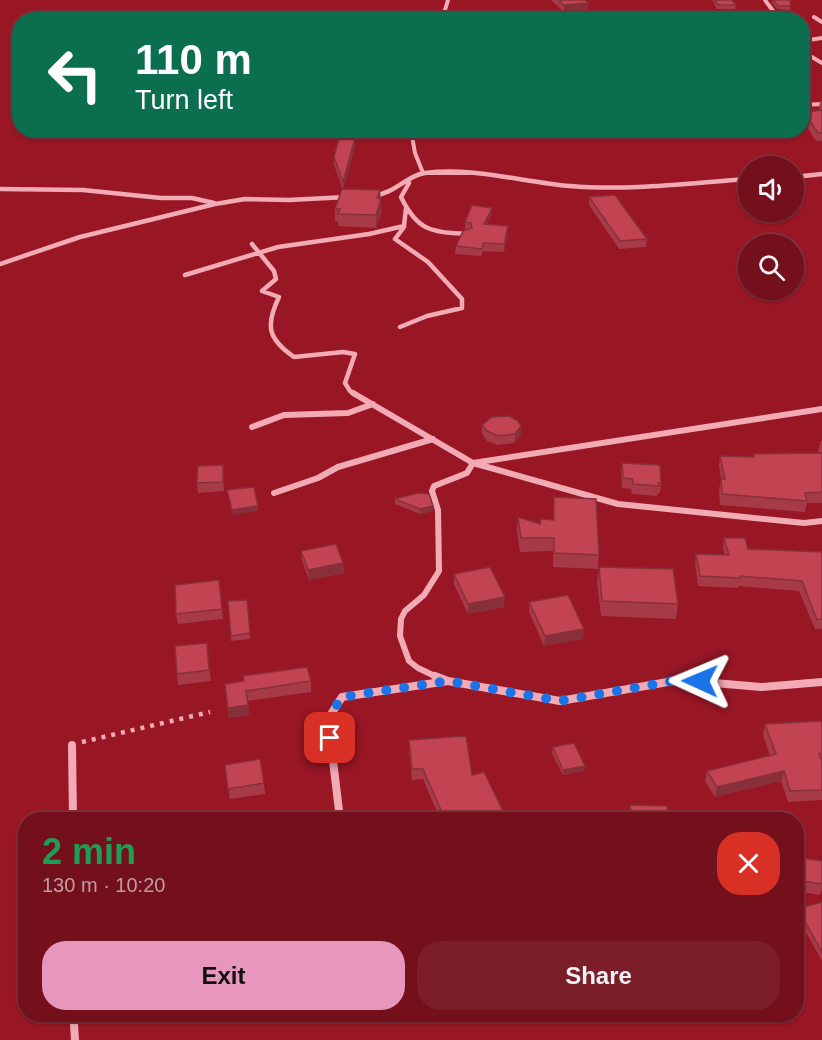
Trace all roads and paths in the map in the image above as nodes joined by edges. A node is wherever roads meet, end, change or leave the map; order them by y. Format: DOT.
graph roads {
  1 [pos="814,17"];
  2 [pos="822,22"];
  3 [pos="412,138"];
  4 [pos="423,173"];
  5 [pos="822,174"];
  6 [pos="804,176"];
  7 [pos="738,180"];
  8 [pos="409,183"];
  9 [pos="0,189"];
  10 [pos="365,196"];
  11 [pos="356,197"];
  12 [pos="215,204"];
  13 [pos="406,208"];
  14 [pos="404,226"];
  15 [pos="468,234"];
  16 [pos="252,244"];
  17 [pos="257,252"];
  18 [pos="0,264"];
  19 [pos="185,275"];
  20 [pos="400,327"];
  21 [pos="374,404"];
  22 [pos="822,409"];
  23 [pos="252,427"];
  24 [pos="433,439"];
  25 [pos="473,463"];
  26 [pos="274,493"];
  27 [pos="822,521"];
  28 [pos="448,681"];
  29 [pos="822,682"];
  30 [pos="210,712"];
  31 [pos="72,745"];
  32 [pos="73,812"];
  33 [pos="339,812"];
  34 [pos="75,1022"];
  35 [pos="75,1040"];
  1 -- 2 [label="street"];
  3 -- 4 [label="street"];
  4 -- 7 [label="street"];
  4 -- 8 [label="street"];
  5 -- 6 [label="street"];
  8 -- 10 [label="street"];
  8 -- 13 [label="street"];
  9 -- 12 [label="street"];
  11 -- 12 [label="street"];
  12 -- 18 [label="street"];
  13 -- 14 [label="street"];
  13 -- 15 [label="street"];
  14 -- 17 [label="street"];
  14 -- 20 [label="street"];
  16 -- 17 [label="street"];
  17 -- 19 [label="street"];
  17 -- 21 [label="street"];
  21 -- 23 [label="street"];
  21 -- 24 [label="street"];
  22 -- 25 [label="street"];
  24 -- 25 [label="street"];
  24 -- 26 [label="street"];
  25 -- 27 [label="street"];
  25 -- 28 [label="street"];
  28 -- 29 [label="street"];
  28 -- 33 [label="street"];
  30 -- 31 [label="path"];
  31 -- 32 [label="street"];
  34 -- 35 [label="street"];
}
